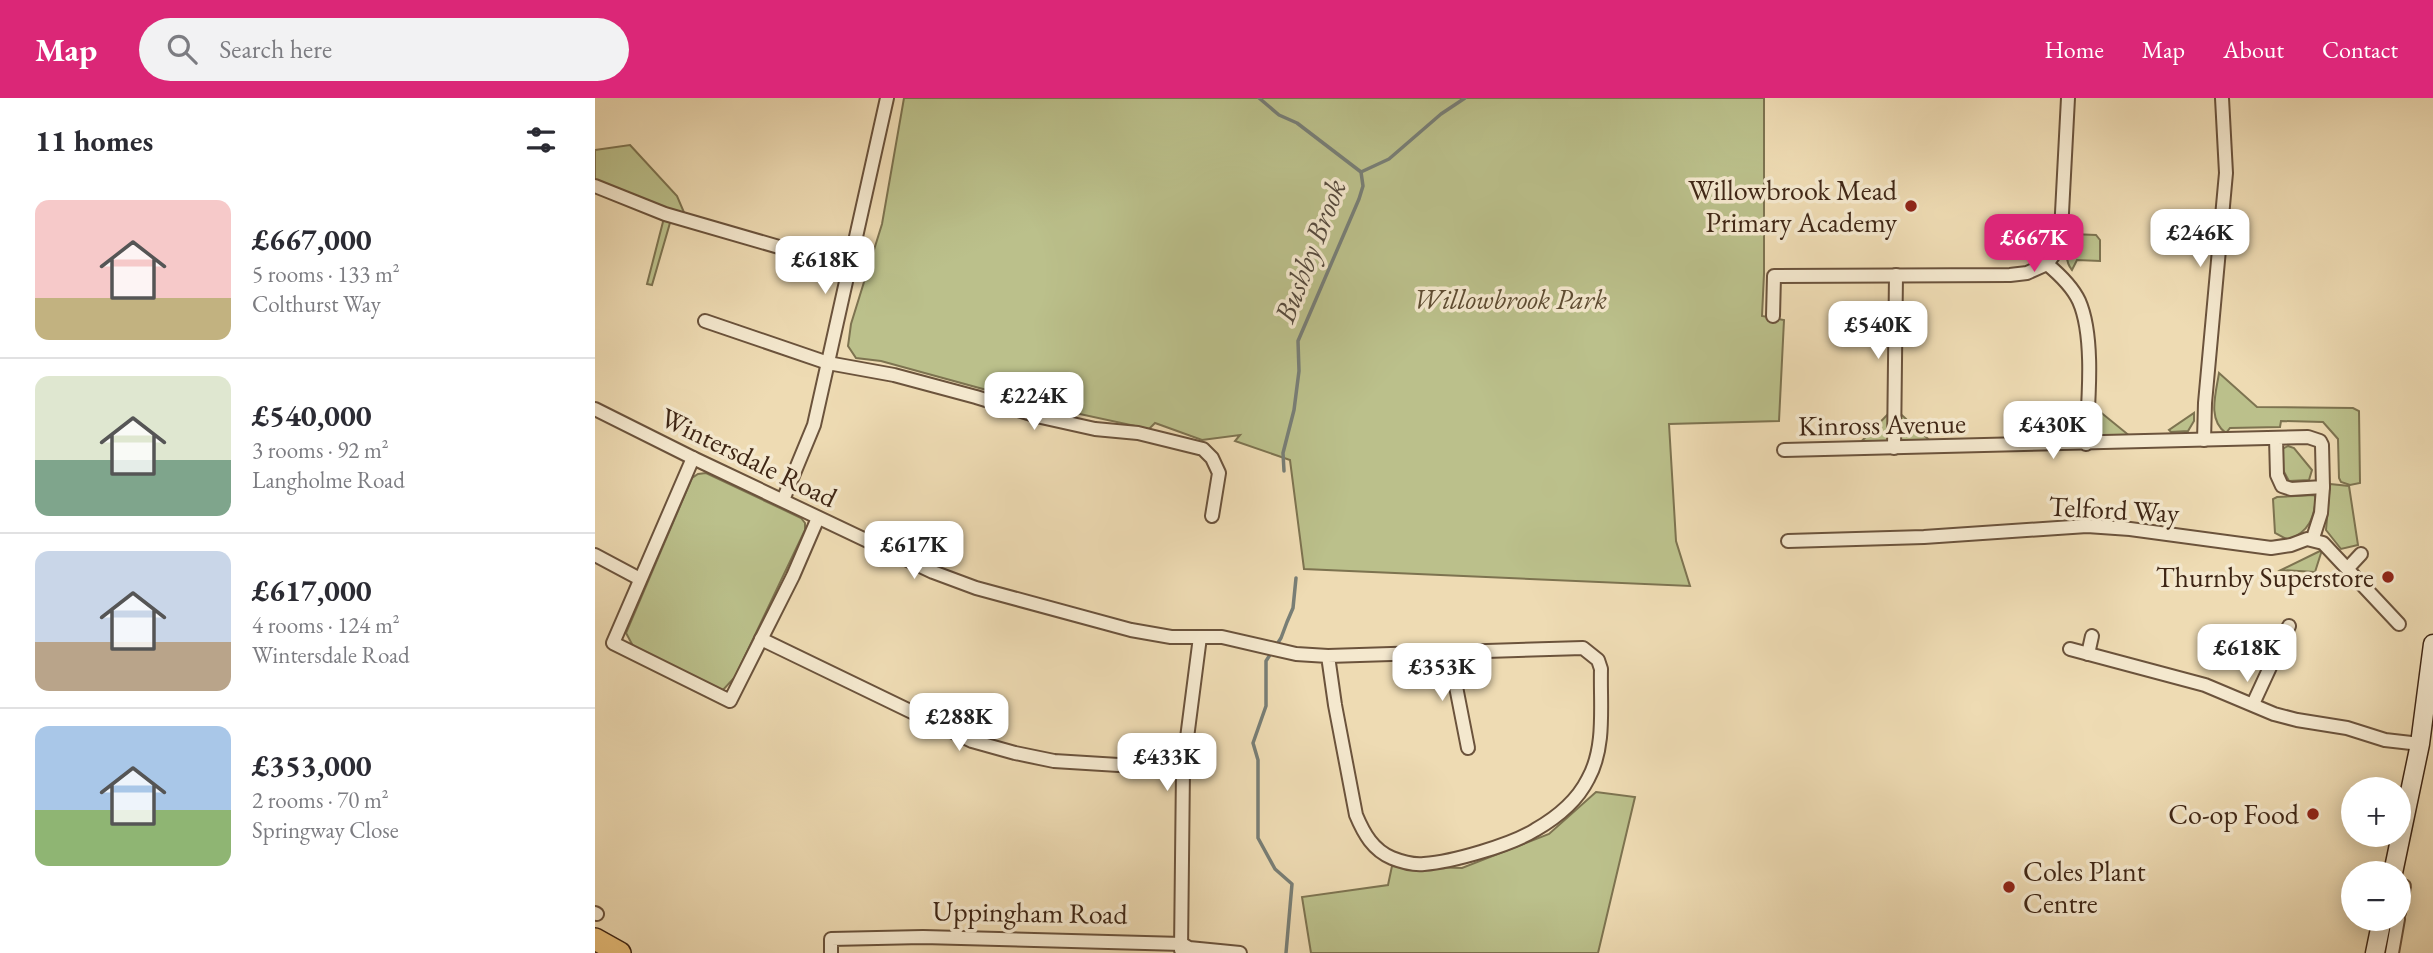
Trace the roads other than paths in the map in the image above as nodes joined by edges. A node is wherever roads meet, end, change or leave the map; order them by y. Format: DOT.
graph roads {
  1 [pos="887,98"];
  2 [pos="2068,98"];
  3 [pos="2222,98"];
  4 [pos="595,186"];
  5 [pos="2047,264"];
  6 [pos="848,267"];
  7 [pos="1896,275"];
  8 [pos="1773,316"];
  9 [pos="705,321"];
  10 [pos="828,363"];
  11 [pos="595,409"];
  12 [pos="2276,438"];
  13 [pos="2204,440"];
  14 [pos="2086,444"];
  15 [pos="1894,448"];
  16 [pos="1784,450"];
  17 [pos="693,458"];
  18 [pos="2323,487"];
  19 [pos="783,500"];
  20 [pos="1212,516"];
  21 [pos="818,518"];
  22 [pos="2313,538"];
  23 [pos="1788,541"];
  24 [pos="2361,554"];
  25 [pos="595,555"];
  26 [pos="2348,568"];
  27 [pos="640,579"];
  28 [pos="2399,624"];
  29 [pos="2290,626"];
  30 [pos="2264,634"];
  31 [pos="2092,636"];
  32 [pos="1200,637"];
  33 [pos="761,639"];
  34 [pos="2281,642"];
  35 [pos="2433,644"];
  36 [pos="2070,649"];
  37 [pos="1449,651"];
  38 [pos="2088,654"];
  39 [pos="1328,656"];
  40 [pos="2253,704"];
  41 [pos="2429,710"];
  42 [pos="2420,744"];
  43 [pos="1468,748"];
  44 [pos="1184,769"];
  45 [pos="2401,861"];
  46 [pos="2380,931"];
  47 [pos="2396,931"];
  48 [pos="595,939"];
  49 [pos="1181,949"];
  50 [pos="617,952"];
  51 [pos="831,953"];
  52 [pos="1240,953"];
  53 [pos="2375,953"];
  54 [pos="2392,953"];
  1 -- 6 [label="street"];
  2 -- 5 [label="street"];
  3 -- 13 [label="street"];
  4 -- 6 [label="street"];
  5 -- 7 [label="street"];
  5 -- 14 [label="street"];
  6 -- 10 [label="street"];
  7 -- 8 [label="street"];
  7 -- 15 [label="street"];
  9 -- 10 [label="street"];
  10 -- 19 [label="street"];
  10 -- 20 [label="street"];
  11 -- 17 [label="street, Wintersdale Road"];
  12 -- 13 [label="street, Kinross Avenue"];
  12 -- 18 [label="street"];
  12 -- 18 [label="street, Kinross Avenue"];
  13 -- 14 [label="street, Kinross Avenue"];
  14 -- 15 [label="street, Kinross Avenue"];
  15 -- 16 [label="street, Kinross Avenue"];
  17 -- 19 [label="street, Wintersdale Road"];
  17 -- 27 [label="street"];
  18 -- 22 [label="street, Kinross Avenue"];
  19 -- 21 [label="street, Wintersdale Road"];
  21 -- 32 [label="street, Wintersdale Road"];
  21 -- 33 [label="street"];
  22 -- 23 [label="street, Telford Way"];
  22 -- 26 [label="street"];
  24 -- 26 [label="street"];
  25 -- 27 [label="street"];
  26 -- 28 [label="street"];
  27 -- 33 [label="street"];
  29 -- 34 [label="street"];
  30 -- 34 [label="street"];
  31 -- 38 [label="street"];
  32 -- 39 [label="street, Wintersdale Road"];
  32 -- 44 [label="street"];
  33 -- 44 [label="street"];
  34 -- 40 [label="street"];
  35 -- 41 [label="street"];
  36 -- 38 [label="street"];
  37 -- 39 [label="street, Wintersdale Road"];
  37 -- 39 [label="street, Wintersdale Road"];
  37 -- 43 [label="street"];
  38 -- 40 [label="street"];
  40 -- 42 [label="street"];
  41 -- 42 [label="street"];
  42 -- 45 [label="street"];
  44 -- 49 [label="street"];
  46 -- 53 [label="street"];
  47 -- 54 [label="street"];
  48 -- 50 [label="highway"];
  49 -- 51 [label="street, Uppingham Road"];
  49 -- 52 [label="street, Uppingham Road"];
}
